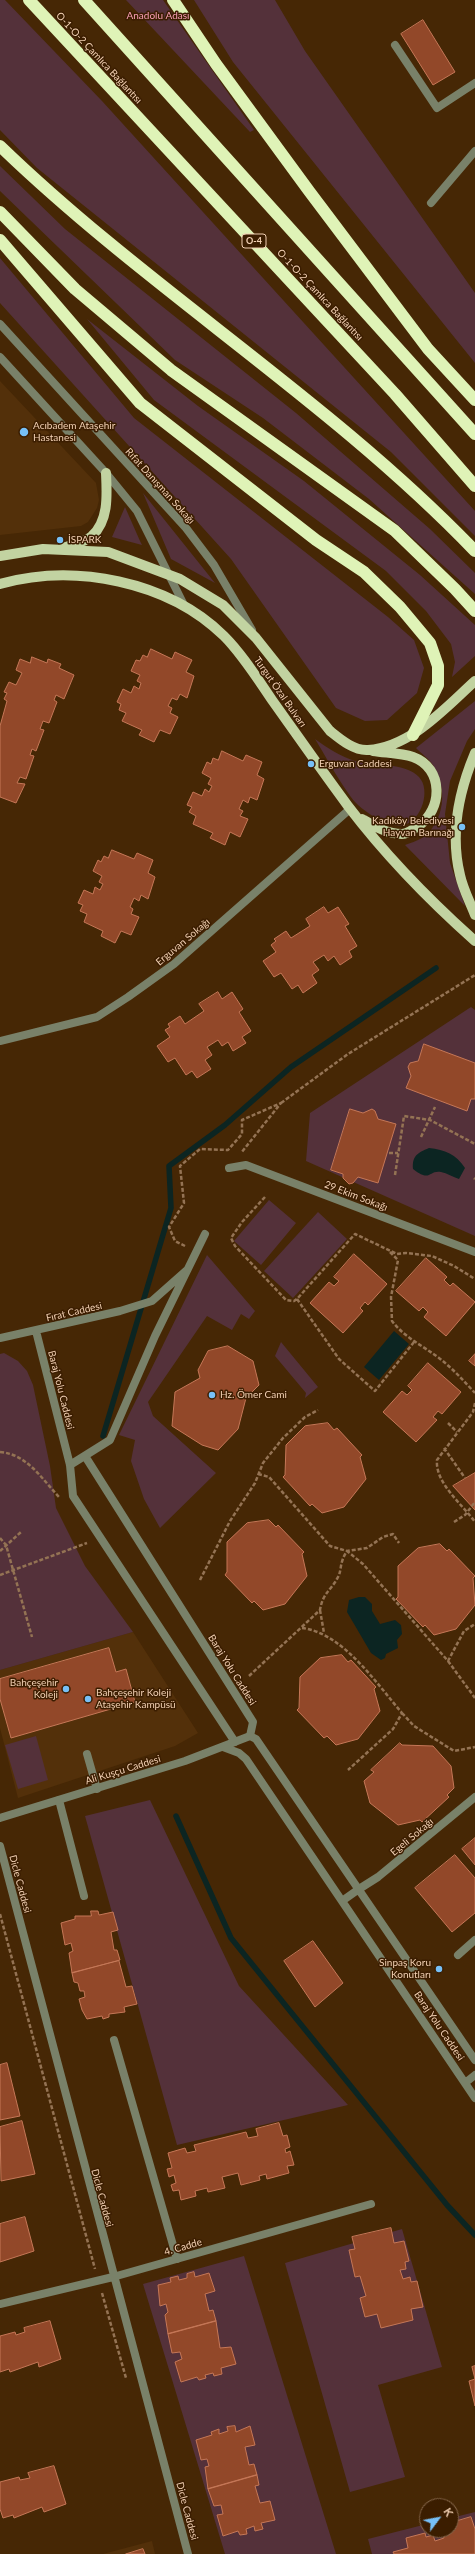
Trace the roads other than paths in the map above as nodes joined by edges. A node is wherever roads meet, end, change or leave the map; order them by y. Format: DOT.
graph roads {
  1 [pos="29,0"];
  2 [pos="84,0"];
  3 [pos="174,0"];
  4 [pos="395,45"];
  5 [pos="475,83"];
  6 [pos="0,146"];
  7 [pos="475,151"];
  8 [pos="431,202"];
  9 [pos="0,212"];
  10 [pos="0,240"];
  11 [pos="0,324"];
  12 [pos="0,357"];
  13 [pos="475,400"];
  14 [pos="475,434"];
  15 [pos="106,473"];
  16 [pos="475,486"];
  17 [pos="59,550"];
  18 [pos="475,551"];
  19 [pos="0,556"];
  20 [pos="170,575"];
  21 [pos="0,584"];
  22 [pos="184,605"];
  23 [pos="475,611"];
  24 [pos="256,638"];
  25 [pos="475,681"];
  26 [pos="413,735"];
  27 [pos="366,751"];
  28 [pos="475,753"];
  29 [pos="353,812"];
  30 [pos="475,915"];
  31 [pos="475,941"];
  32 [pos="0,1041"];
  33 [pos="229,1168"];
  34 [pos="205,1234"];
  35 [pos="475,1252"];
  36 [pos="190,1267"];
  37 [pos="36,1331"];
  38 [pos="0,1338"];
  39 [pos="85,1456"];
  40 [pos="70,1465"];
  41 [pos="250,1736"];
  42 [pos="235,1742"];
  43 [pos="223,1747"];
  44 [pos="87,1754"];
  45 [pos="97,1789"];
  46 [pos="475,1797"];
  47 [pos="59,1800"];
  48 [pos="0,1818"];
  49 [pos="0,1846"];
  50 [pos="359,1889"];
  51 [pos="84,1896"];
  52 [pos="342,1901"];
  53 [pos="475,1940"];
  54 [pos="458,1955"];
  55 [pos="114,2040"];
  56 [pos="475,2060"];
  57 [pos="475,2076"];
  58 [pos="465,2083"];
  59 [pos="475,2098"];
  60 [pos="371,2204"];
  61 [pos="177,2259"];
  62 [pos="113,2277"];
  63 [pos="0,2304"];
  64 [pos="188,2554"];
  1 -- 16 [label="highway, O-1-O-2 Çamlıca Bağlantısı / O-4"];
  2 -- 14 [label="highway"];
  3 -- 13 [label="highway"];
  4 -- 5 [label="street"];
  6 -- 18 [label="highway"];
  7 -- 8 [label="street"];
  9 -- 23 [label="highway"];
  10 -- 26 [label="highway"];
  11 -- 24 [label="street, Rıfat Danışman Sokağı"];
  12 -- 15 [label="street"];
  15 -- 17 [label="main road"];
  15 -- 20 [label="street"];
  17 -- 19 [label="main road, Turgut Özal Bulvarı"];
  17 -- 20 [label="main road, Turgut Özal Bulvarı"];
  20 -- 22 [label="street"];
  20 -- 24 [label="main road, Turgut Özal Bulvarı"];
  21 -- 22 [label="main road, Turgut Özal Bulvarı"];
  22 -- 29 [label="main road, Turgut Özal Bulvarı"];
  24 -- 27 [label="main road, Turgut Özal Bulvarı"];
  25 -- 26 [label="main road"];
  26 -- 27 [label="main road"];
  27 -- 29 [label="main road, Turgut Özal Bulvarı"];
  28 -- 30 [label="main road"];
  29 -- 31 [label="main road, Turgut Özal Bulvarı"];
  29 -- 32 [label="street, Erguvan Sokağı"];
  33 -- 35 [label="street, 29 Ekim Sokağı"];
  34 -- 36 [label="street"];
  36 -- 37 [label="street, Fırat Caddesi"];
  36 -- 39 [label="street"];
  37 -- 38 [label="street, Fırat Caddesi"];
  37 -- 40 [label="street, Baraj Yolu Caddesi"];
  39 -- 40 [label="street"];
  39 -- 41 [label="street, Baraj Yolu Caddesi"];
  40 -- 42 [label="street, Baraj Yolu Caddesi"];
  41 -- 42 [label="street, Ali Kuşçu Caddesi"];
  41 -- 50 [label="street, Baraj Yolu Caddesi"];
  42 -- 43 [label="street, Ali Kuşçu Caddesi"];
  43 -- 45 [label="street, Ali Kuşçu Caddesi"];
  43 -- 52 [label="street, Baraj Yolu Caddesi"];
  44 -- 45 [label="street"];
  45 -- 47 [label="street, Ali Kuşçu Caddesi"];
  46 -- 50 [label="street, Egeli Sokağı"];
  47 -- 48 [label="street, Ali Kuşçu Caddesi"];
  47 -- 51 [label="street"];
  49 -- 62 [label="street, Dicle Caddesi"];
  50 -- 52 [label="street"];
  50 -- 56 [label="street, Baraj Yolu Caddesi"];
  52 -- 58 [label="street, Baraj Yolu Caddesi"];
  53 -- 54 [label="street"];
  55 -- 61 [label="street"];
  57 -- 58 [label="street"];
  58 -- 59 [label="street, Baraj Yolu Caddesi"];
  60 -- 61 [label="street, 4. Cadde"];
  61 -- 62 [label="street, 4. Cadde"];
  62 -- 63 [label="street, 4. Cadde"];
  62 -- 64 [label="street, Dicle Caddesi"];
}
